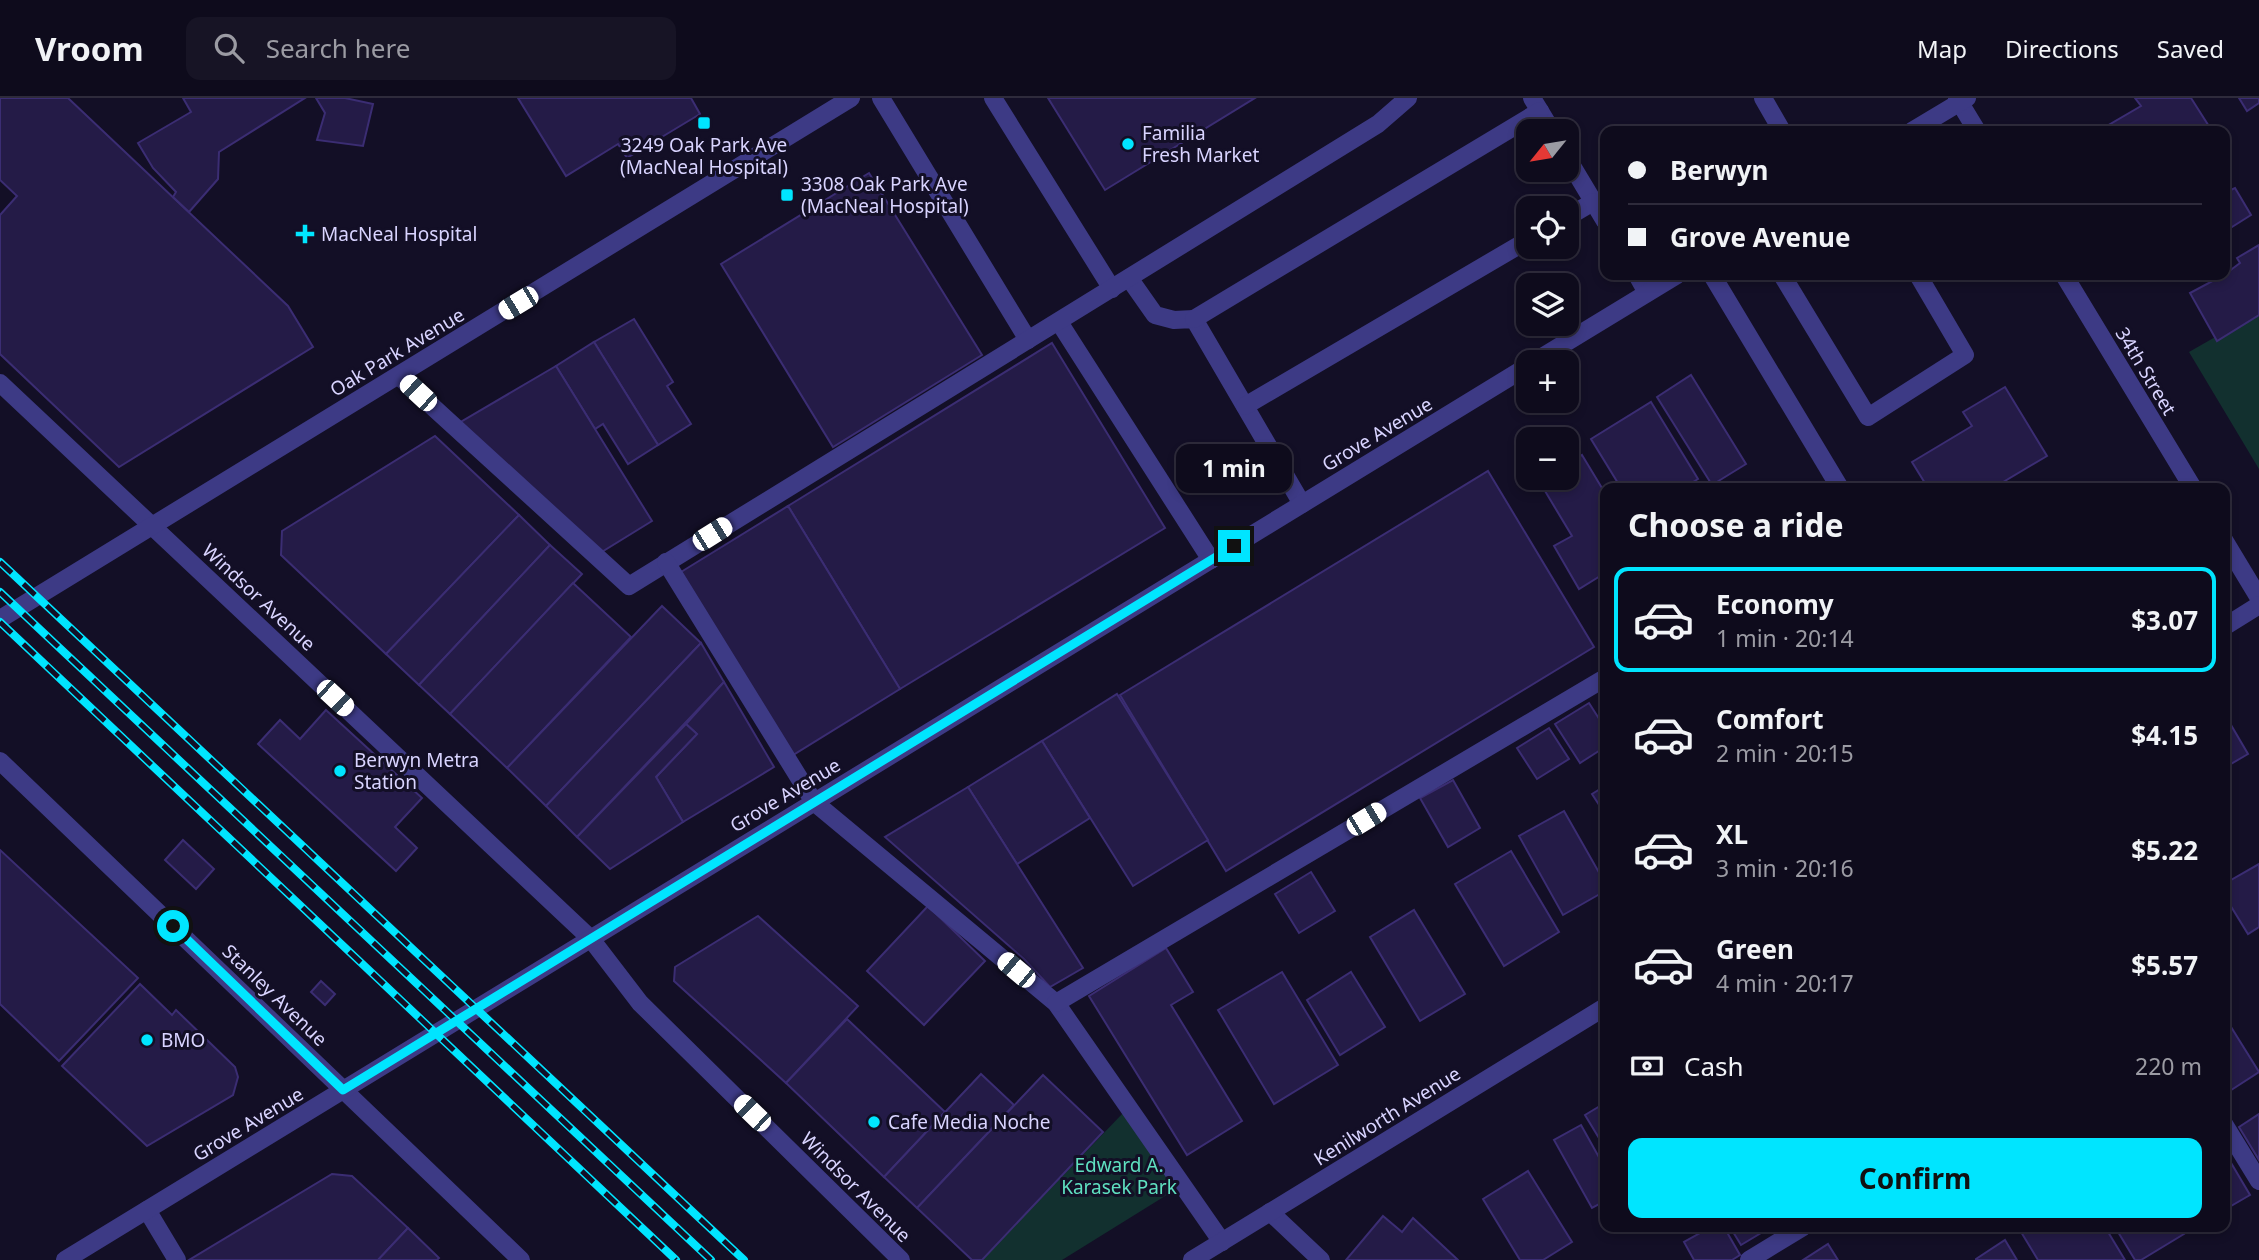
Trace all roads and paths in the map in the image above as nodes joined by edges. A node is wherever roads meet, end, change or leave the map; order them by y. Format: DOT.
graph roads {
  1 [pos="852,98"];
  2 [pos="881,98"];
  3 [pos="993,98"];
  4 [pos="1408,98"];
  5 [pos="1763,98"];
  6 [pos="1961,99"];
  7 [pos="1536,104"];
  8 [pos="1780,126"];
  9 [pos="1920,126"];
  10 [pos="1974,126"];
  11 [pos="1579,178"];
  12 [pos="1593,202"];
  13 [pos="1579,210"];
  14 [pos="1600,213"];
  15 [pos="1516,247"];
  16 [pos="1129,278"];
  17 [pos="1640,280"];
  18 [pos="1669,280"];
  19 [pos="1715,280"];
  20 [pos="1785,280"];
  21 [pos="1921,280"];
  22 [pos="2067,280"];
  23 [pos="1112,289"];
  24 [pos="1647,293"];
  25 [pos="1194,319"];
  26 [pos="1059,321"];
  27 [pos="1028,340"];
  28 [pos="1554,350"];
  29 [pos="1516,373"];
  30 [pos="399,376"];
  31 [pos="0,383"];
  32 [pos="1245,407"];
  33 [pos="1837,483"];
  34 [pos="2190,483"];
  35 [pos="1303,504"];
  36 [pos="153,526"];
  37 [pos="2230,550"];
  38 [pos="1211,559"];
  39 [pos="666,562"];
  40 [pos="2259,598"];
  41 [pos="2259,605"];
  42 [pos="0,619"];
  43 [pos="2230,623"];
  44 [pos="1600,681"];
  45 [pos="0,761"];
  46 [pos="814,802"];
  47 [pos="591,939"];
  48 [pos="1056,1003"];
  49 [pos="1600,1010"];
  50 [pos="343,1090"];
  51 [pos="2230,1134"];
  52 [pos="2259,1181"];
  53 [pos="148,1210"];
  54 [pos="1270,1212"];
  55 [pos="1795,1232"];
  56 [pos="1222,1242"];
  57 [pos="65,1260"];
  58 [pos="177,1260"];
  59 [pos="521,1260"];
  60 [pos="901,1260"];
  61 [pos="1192,1260"];
  62 [pos="1321,1260"];
  63 [pos="1749,1260"];
  1 -- 30 [label="street, Oak Park Avenue"];
  2 -- 27 [label="street"];
  3 -- 23 [label="street"];
  4 -- 16 [label="street"];
  5 -- 8 [label="street"];
  6 -- 9 [label="street"];
  6 -- 10 [label="street"];
  7 -- 25 [label="street"];
  11 -- 12 [label="street"];
  12 -- 13 [label="street"];
  12 -- 14 [label="street"];
  15 -- 32 [label="street"];
  16 -- 23 [label="street"];
  16 -- 25 [label="street"];
  17 -- 24 [label="street"];
  18 -- 24 [label="street"];
  19 -- 33 [label="street"];
  20 -- 21 [label="street"];
  22 -- 34 [label="street, 34th Street"];
  23 -- 26 [label="street"];
  24 -- 28 [label="street"];
  25 -- 32 [label="street"];
  26 -- 27 [label="street"];
  26 -- 38 [label="street"];
  27 -- 39 [label="street"];
  29 -- 35 [label="street, Grove Avenue"];
  30 -- 36 [label="street, Oak Park Avenue"];
  30 -- 39 [label="street"];
  31 -- 36 [label="street, Windsor Avenue"];
  32 -- 35 [label="street"];
  35 -- 38 [label="street, Grove Avenue"];
  36 -- 42 [label="street, Oak Park Avenue"];
  36 -- 47 [label="street, Windsor Avenue"];
  37 -- 40 [label="street"];
  38 -- 46 [label="street, Grove Avenue"];
  39 -- 46 [label="street"];
  41 -- 43 [label="street"];
  44 -- 48 [label="street"];
  45 -- 50 [label="street, Stanley Avenue"];
  46 -- 47 [label="street, Grove Avenue"];
  46 -- 48 [label="street"];
  47 -- 50 [label="street, Grove Avenue"];
  47 -- 60 [label="street, Windsor Avenue"];
  48 -- 56 [label="street"];
  49 -- 54 [label="street, Kenilworth Avenue"];
  50 -- 53 [label="street, Grove Avenue"];
  50 -- 59 [label="street, Stanley Avenue"];
  51 -- 52 [label="street"];
  53 -- 57 [label="street, Grove Avenue"];
  53 -- 58 [label="street"];
  54 -- 56 [label="street, Kenilworth Avenue"];
  54 -- 62 [label="street"];
  55 -- 63 [label="street"];
  56 -- 61 [label="street, Kenilworth Avenue"];
}
